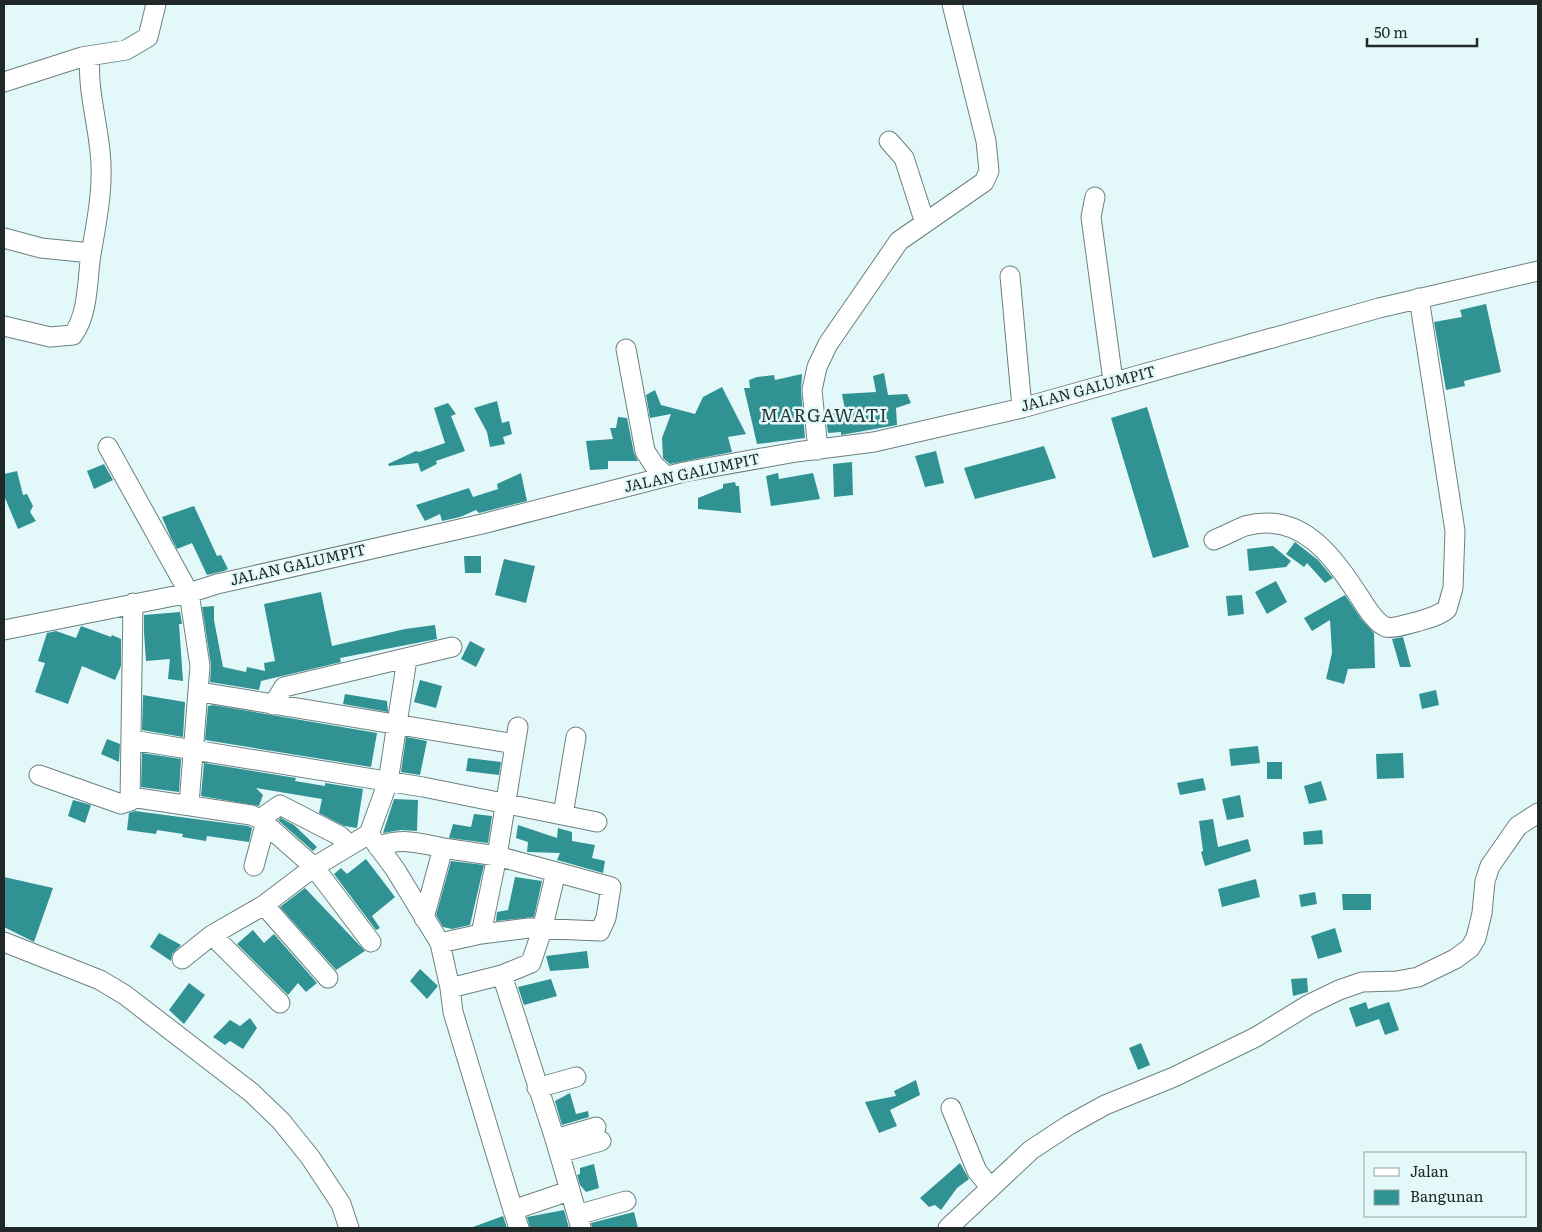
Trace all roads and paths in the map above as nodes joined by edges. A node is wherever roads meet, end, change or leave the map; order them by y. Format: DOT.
graph roads {
  1 [pos="156,4"];
  2 [pos="952,4"];
  3 [pos="90,62"];
  4 [pos="4,82"];
  5 [pos="889,141"];
  6 [pos="1094,197"];
  7 [pos="925,223"];
  8 [pos="4,238"];
  9 [pos="91,253"];
  10 [pos="1538,271"];
  11 [pos="1010,276"];
  12 [pos="1419,298"];
  13 [pos="4,326"];
  14 [pos="626,349"];
  15 [pos="1113,381"];
  16 [pos="1022,408"];
  17 [pos="108,447"];
  18 [pos="818,450"];
  19 [pos="666,476"];
  20 [pos="1214,540"];
  21 [pos="188,593"];
  22 [pos="133,603"];
  23 [pos="4,630"];
  24 [pos="452,648"];
  25 [pos="407,659"];
  26 [pos="200,692"];
  27 [pos="273,705"];
  28 [pos="396,725"];
  29 [pos="576,737"];
  30 [pos="132,740"];
  31 [pos="193,748"];
  32 [pos="38,775"];
  33 [pos="388,782"];
  34 [pos="131,797"];
  35 [pos="189,804"];
  36 [pos="507,806"];
  37 [pos="1538,813"];
  38 [pos="563,815"];
  39 [pos="263,822"];
  40 [pos="597,822"];
  41 [pos="374,840"];
  42 [pos="350,845"];
  43 [pos="443,848"];
  44 [pos="497,856"];
  45 [pos="254,866"];
  46 [pos="314,867"];
  47 [pos="556,872"];
  48 [pos="264,905"];
  49 [pos="424,918"];
  50 [pos="542,930"];
  51 [pos="482,934"];
  52 [pos="212,935"];
  53 [pos="4,942"];
  54 [pos="371,942"];
  55 [pos="440,943"];
  56 [pos="182,958"];
  57 [pos="502,975"];
  58 [pos="328,978"];
  59 [pos="450,988"];
  60 [pos="280,1003"];
  61 [pos="576,1077"];
  62 [pos="537,1088"];
  63 [pos="951,1108"];
  64 [pos="598,1134"];
  65 [pos="557,1146"];
  66 [pos="984,1180"];
  67 [pos="569,1191"];
  68 [pos="626,1201"];
  69 [pos="512,1210"];
  70 [pos="579,1222"];
  71 [pos="349,1228"];
  72 [pos="519,1228"];
  73 [pos="948,1228"];
  1 -- 3 [label="street"];
  2 -- 7 [label="street"];
  3 -- 4 [label="street"];
  3 -- 9 [label="street"];
  5 -- 7 [label="street"];
  6 -- 15 [label="street"];
  7 -- 18 [label="street"];
  8 -- 9 [label="street"];
  9 -- 13 [label="street"];
  10 -- 12 [label="street, JALAN GALUMPIT"];
  11 -- 16 [label="street"];
  12 -- 15 [label="street, JALAN GALUMPIT"];
  12 -- 20 [label="street"];
  14 -- 19 [label="street"];
  15 -- 16 [label="street, JALAN GALUMPIT"];
  16 -- 18 [label="street, JALAN GALUMPIT"];
  17 -- 21 [label="street"];
  18 -- 19 [label="street, JALAN GALUMPIT"];
  19 -- 21 [label="street, JALAN GALUMPIT"];
  21 -- 22 [label="street, JALAN GALUMPIT"];
  21 -- 26 [label="street"];
  22 -- 23 [label="street, JALAN GALUMPIT"];
  22 -- 30 [label="street"];
  24 -- 25 [label="street"];
  25 -- 27 [label="street"];
  25 -- 28 [label="street"];
  26 -- 27 [label="street"];
  26 -- 31 [label="street"];
  27 -- 28 [label="street"];
  28 -- 33 [label="street"];
  28 -- 36 [label="street"];
  29 -- 38 [label="street"];
  30 -- 31 [label="street"];
  30 -- 34 [label="street"];
  31 -- 33 [label="street"];
  31 -- 35 [label="street"];
  32 -- 34 [label="street"];
  33 -- 36 [label="street"];
  33 -- 41 [label="street"];
  34 -- 35 [label="street"];
  35 -- 39 [label="street"];
  36 -- 38 [label="street"];
  36 -- 44 [label="street"];
  37 -- 66 [label="street"];
  38 -- 40 [label="street"];
  39 -- 42 [label="street"];
  39 -- 45 [label="street"];
  39 -- 46 [label="street"];
  41 -- 42 [label="street"];
  41 -- 43 [label="street"];
  41 -- 49 [label="street"];
  42 -- 46 [label="street"];
  43 -- 44 [label="street"];
  43 -- 49 [label="street"];
  44 -- 47 [label="street"];
  44 -- 51 [label="street"];
  46 -- 48 [label="street"];
  46 -- 54 [label="street"];
  47 -- 50 [label="street"];
  47 -- 50 [label="street"];
  48 -- 52 [label="street"];
  48 -- 58 [label="street"];
  49 -- 55 [label="street"];
  50 -- 51 [label="street"];
  50 -- 57 [label="street"];
  51 -- 55 [label="street"];
  52 -- 56 [label="street"];
  52 -- 60 [label="street"];
  53 -- 71 [label="street"];
  55 -- 59 [label="street"];
  57 -- 59 [label="street"];
  57 -- 62 [label="street"];
  59 -- 69 [label="street"];
  61 -- 62 [label="street"];
  62 -- 65 [label="street"];
  63 -- 66 [label="street"];
  64 -- 65 [label="street"];
  65 -- 67 [label="street"];
  66 -- 73 [label="street"];
  67 -- 69 [label="street"];
  67 -- 70 [label="street"];
  68 -- 70 [label="street"];
  69 -- 72 [label="street"];
}
